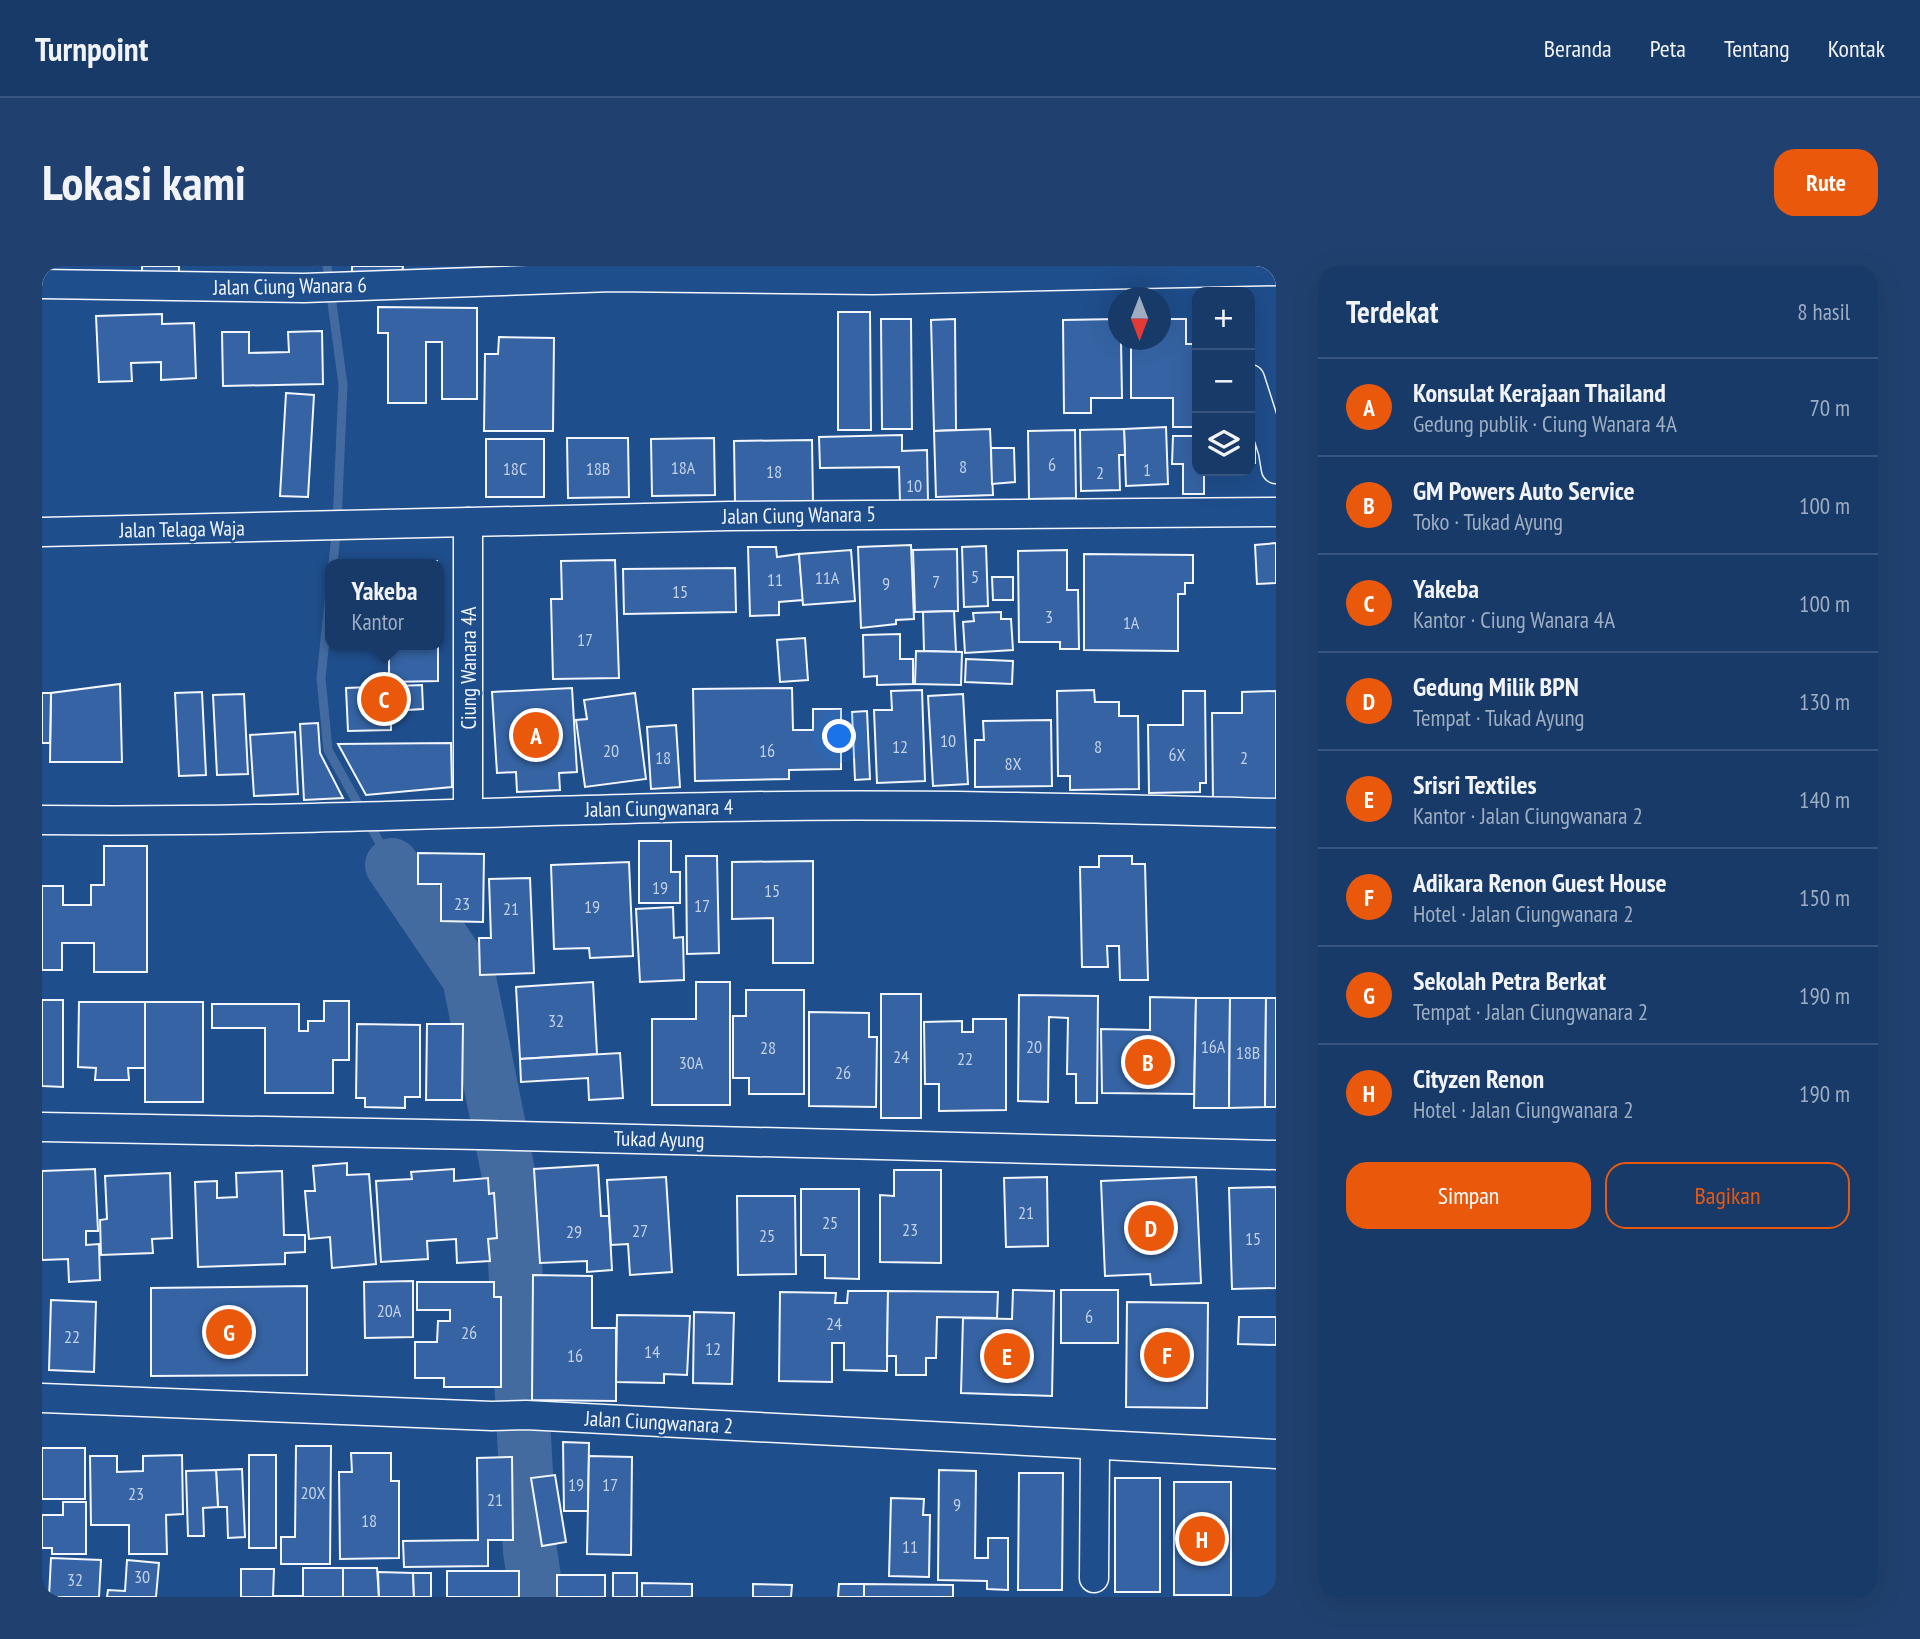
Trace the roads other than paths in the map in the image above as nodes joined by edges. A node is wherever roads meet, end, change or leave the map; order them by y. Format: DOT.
graph roads {
  1 [pos="1276,271"];
  2 [pos="462,274"];
  3 [pos="1212,277"];
  4 [pos="42,284"];
  5 [pos="1255,395"];
  6 [pos="1276,469"];
  7 [pos="1276,512"];
  8 [pos="468,522"];
  9 [pos="322,526"];
  10 [pos="42,532"];
  11 [pos="468,813"];
  12 [pos="1276,813"];
  13 [pos="42,820"];
  14 [pos="42,1127"];
  15 [pos="1276,1155"];
  16 [pos="42,1398"];
  17 [pos="1096,1447"];
  18 [pos="1276,1454"];
  19 [pos="1094,1578"];
  1 -- 3 [label="street, Jalan Ciung Wanara 6"];
  2 -- 3 [label="street, Jalan Ciung Wanara 6"];
  2 -- 4 [label="street, Jalan Ciung Wanara 6"];
  5 -- 6 [label="street"];
  7 -- 8 [label="street, Jalan Ciung Wanara 5"];
  8 -- 9 [label="street, Jalan Ciung Wanara 5"];
  8 -- 11 [label="street, Ciung Wanara 4A"];
  9 -- 10 [label="street, Jalan Telaga Waja"];
  11 -- 12 [label="street, Jalan Ciungwanara 4"];
  11 -- 13 [label="street, Jalan Ciungwanara 4"];
  14 -- 15 [label="street, Tukad Ayung"];
  16 -- 17 [label="street, Jalan Ciungwanara 2"];
  17 -- 18 [label="street, Jalan Ciungwanara 2"];
  17 -- 19 [label="street"];
}
